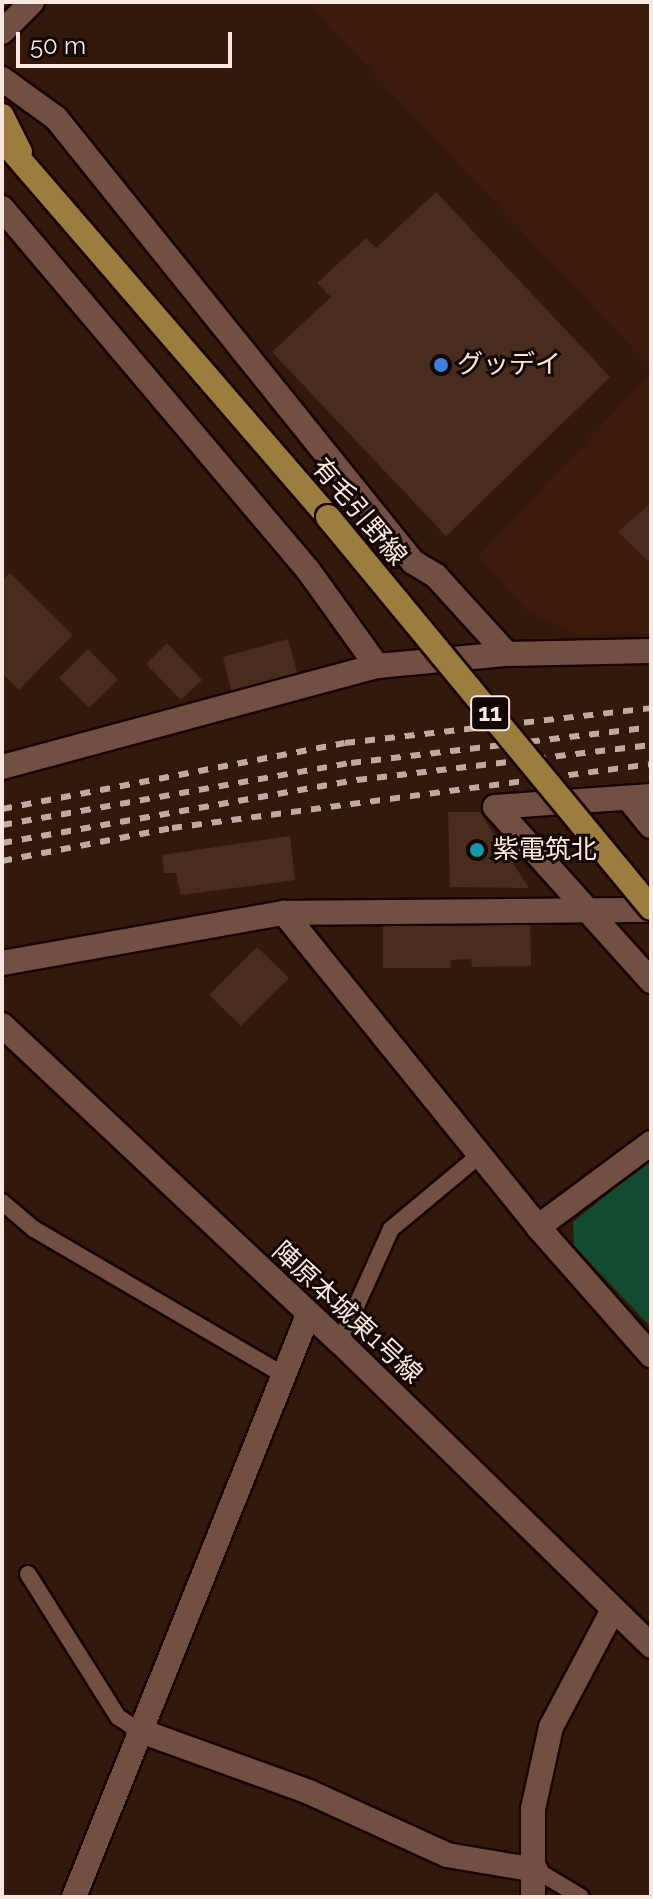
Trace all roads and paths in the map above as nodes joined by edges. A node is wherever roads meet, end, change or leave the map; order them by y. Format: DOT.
graph roads {
  1 [pos="32,2"];
  2 [pos="2,32"];
  3 [pos="2,79"];
  4 [pos="2,116"];
  5 [pos="11,147"];
  6 [pos="2,208"];
  7 [pos="651,651"];
  8 [pos="507,654"];
  9 [pos="377,666"];
  10 [pos="2,767"];
  11 [pos="640,797"];
  12 [pos="651,826"];
  13 [pos="651,909"];
  14 [pos="589,912"];
  15 [pos="284,913"];
  16 [pos="2,963"];
  17 [pos="651,981"];
  18 [pos="5,1032"];
  19 [pos="651,1143"];
  20 [pos="481,1154"];
  21 [pos="2,1202"];
  22 [pos="538,1227"];
  23 [pos="308,1315"];
  24 [pos="340,1342"];
  25 [pos="651,1355"];
  26 [pos="282,1374"];
  27 [pos="28,1574"];
  28 [pos="613,1610"];
  29 [pos="651,1646"];
  30 [pos="138,1730"];
  31 [pos="536,1870"];
  32 [pos="74,1897"];
  33 [pos="533,1897"];
  34 [pos="581,1897"];
  1 -- 2 [label="street"];
  3 -- 8 [label="street"];
  4 -- 5 [label="main road, 有毛引野線 / 11"];
  5 -- 13 [label="main road, 有毛引野線 / 11, bridge"];
  6 -- 9 [label="street"];
  7 -- 8 [label="street"];
  8 -- 9 [label="street"];
  9 -- 10 [label="street"];
  11 -- 12 [label="street"];
  11 -- 14 [label="street"];
  13 -- 14 [label="street"];
  14 -- 15 [label="street"];
  14 -- 17 [label="street"];
  15 -- 16 [label="street"];
  15 -- 20 [label="street"];
  18 -- 23 [label="street, 陣原本城東1号線"];
  19 -- 22 [label="street"];
  20 -- 22 [label="street"];
  20 -- 24 [label="lane"];
  21 -- 26 [label="lane"];
  22 -- 25 [label="street"];
  23 -- 24 [label="street, 陣原本城東1号線"];
  23 -- 26 [label="street"];
  24 -- 28 [label="street, 陣原本城東1号線"];
  26 -- 30 [label="street"];
  27 -- 30 [label="lane"];
  28 -- 29 [label="street, 陣原本城東1号線"];
  28 -- 31 [label="street"];
  30 -- 31 [label="street"];
  30 -- 32 [label="street"];
  31 -- 33 [label="street"];
  31 -- 34 [label="lane"];
}
